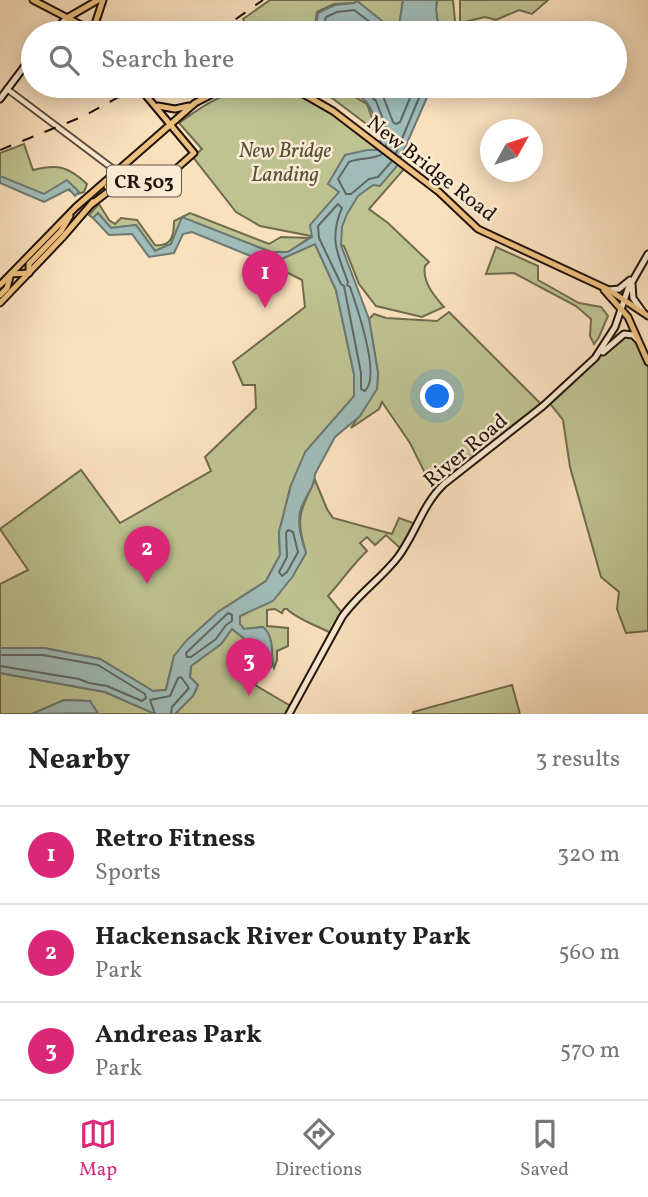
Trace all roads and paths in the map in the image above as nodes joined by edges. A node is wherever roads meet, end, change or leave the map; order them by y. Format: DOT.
graph roads {
  1 [pos="33,0"];
  2 [pos="100,0"];
  3 [pos="67,18"];
  4 [pos="64,21"];
  5 [pos="73,21"];
  6 [pos="96,21"];
  7 [pos="21,71"];
  8 [pos="0,84"];
  9 [pos="7,89"];
  10 [pos="148,98"];
  11 [pos="205,98"];
  12 [pos="312,98"];
  13 [pos="0,99"];
  14 [pos="152,102"];
  15 [pos="195,103"];
  16 [pos="171,124"];
  17 [pos="130,161"];
  18 [pos="116,171"];
  19 [pos="92,204"];
  20 [pos="76,207"];
  21 [pos="648,254"];
  22 [pos="29,273"];
  23 [pos="10,274"];
  24 [pos="633,278"];
  25 [pos="0,285"];
  26 [pos="598,286"];
  27 [pos="610,290"];
  28 [pos="0,295"];
  29 [pos="624,299"];
  30 [pos="0,303"];
  31 [pos="621,307"];
  32 [pos="646,314"];
  33 [pos="644,351"];
  34 [pos="595,358"];
  35 [pos="648,362"];
  36 [pos="289,714"];
  1 -- 3 [label="main road"];
  2 -- 3 [label="main road"];
  2 -- 6 [label="main road"];
  3 -- 4 [label="main road"];
  3 -- 5 [label="main road"];
  7 -- 9 [label="main road"];
  8 -- 9 [label="main road"];
  9 -- 13 [label="main road"];
  9 -- 18 [label="street"];
  10 -- 14 [label="main road, CR 503"];
  11 -- 15 [label="main road"];
  12 -- 26 [label="main road, New Bridge Road"];
  14 -- 15 [label="main road"];
  14 -- 16 [label="main road, CR 503"];
  15 -- 16 [label="main road"];
  16 -- 17 [label="main road, CR 503"];
  16 -- 19 [label="main road, CR 503"];
  17 -- 18 [label="main road, CR 503"];
  17 -- 19 [label="main road"];
  18 -- 20 [label="main road, CR 503"];
  19 -- 22 [label="main road, CR 503"];
  20 -- 22 [label="main road"];
  20 -- 23 [label="main road, CR 503"];
  21 -- 24 [label="main road, River Road"];
  22 -- 23 [label="main road"];
  22 -- 30 [label="main road, CR 503"];
  23 -- 25 [label="main road, CR 503"];
  23 -- 28 [label="main road"];
  24 -- 27 [label="main road"];
  24 -- 29 [label="main road, River Road"];
  24 -- 32 [label="main road"];
  26 -- 27 [label="main road, New Bridge Road"];
  26 -- 31 [label="main road"];
  27 -- 29 [label="main road, New Bridge Road"];
  29 -- 31 [label="main road, River Road"];
  29 -- 32 [label="main road, New Bridge Road"];
  31 -- 33 [label="main road"];
  31 -- 34 [label="main road, River Road"];
  33 -- 34 [label="main road"];
  33 -- 35 [label="main road"];
  34 -- 36 [label="main road, River Road"];
}
